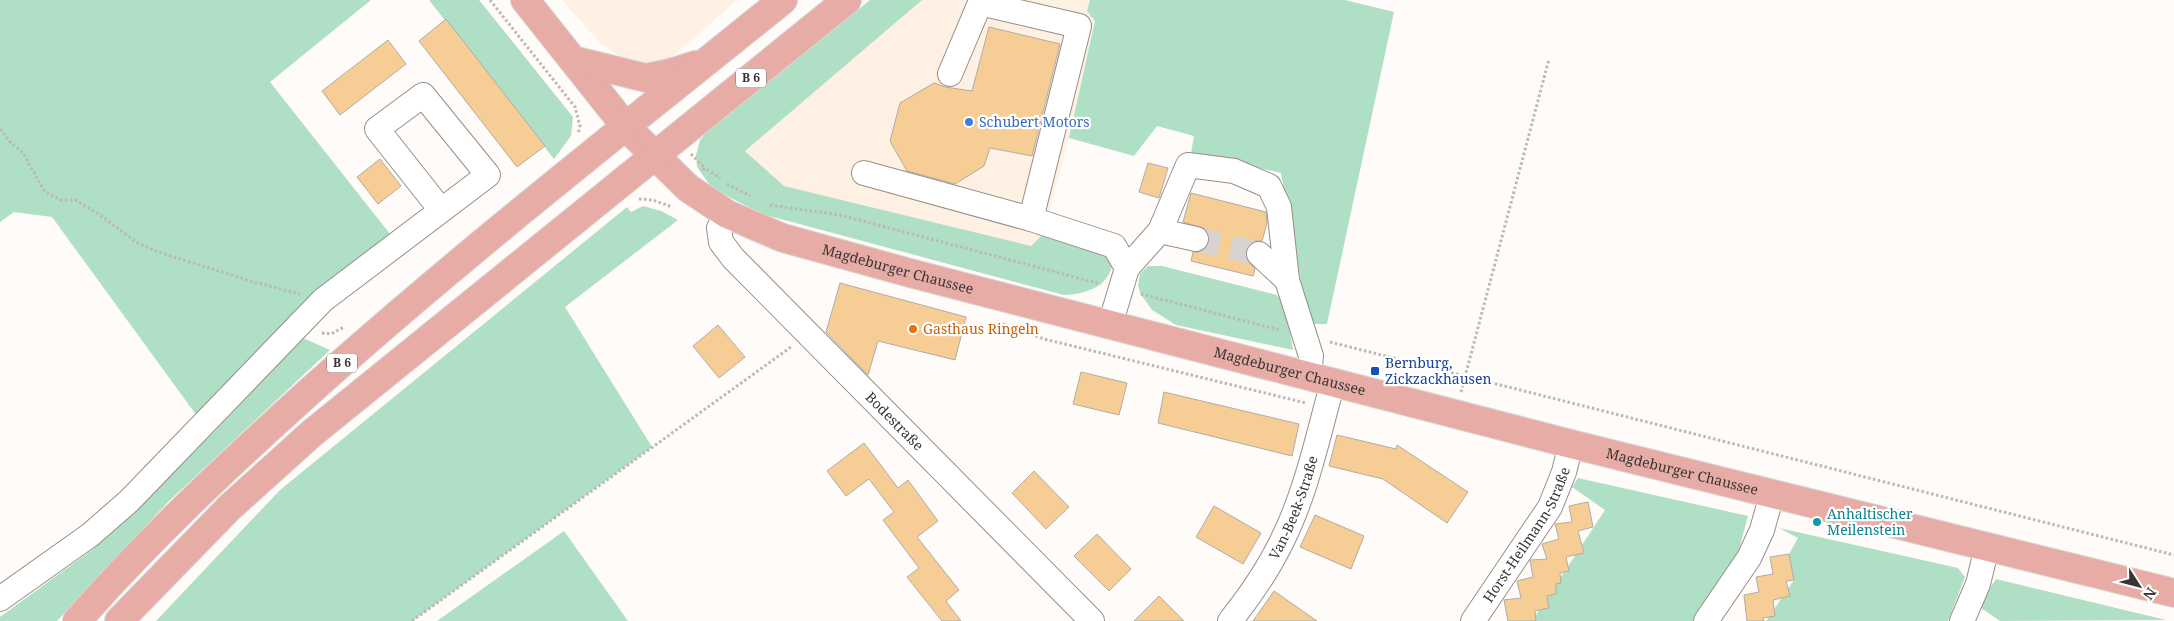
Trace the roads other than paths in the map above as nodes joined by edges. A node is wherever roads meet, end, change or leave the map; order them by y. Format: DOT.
graph roads {
  1 [pos="525,0"];
  2 [pos="783,0"];
  3 [pos="847,0"];
  4 [pos="573,60"];
  5 [pos="707,61"];
  6 [pos="950,74"];
  7 [pos="626,126"];
  8 [pos="655,156"];
  9 [pos="864,173"];
  10 [pos="441,210"];
  11 [pos="727,214"];
  12 [pos="1031,219"];
  13 [pos="1155,237"];
  14 [pos="1194,247"];
  15 [pos="1257,261"];
  16 [pos="1123,278"];
  17 [pos="1287,280"];
  18 [pos="1110,325"];
  19 [pos="1321,379"];
  20 [pos="1571,444"];
  21 [pos="1772,494"];
  22 [pos="1987,547"];
  23 [pos="2174,593"];
  24 [pos="0,599"];
  25 [pos="77,621"];
  26 [pos="119,621"];
  27 [pos="1092,621"];
  28 [pos="1230,621"];
  29 [pos="1473,621"];
  30 [pos="1706,621"];
  31 [pos="1962,621"];
  1 -- 4 [label="main road, Magdeburger Chaussee"];
  2 -- 5 [label="main road, B 6"];
  3 -- 8 [label="main road, B 6"];
  4 -- 5 [label="main road, B 6"];
  4 -- 7 [label="main road, Magdeburger Chaussee"];
  5 -- 7 [label="main road, B 6"];
  6 -- 12 [label="street"];
  7 -- 8 [label="main road, Magdeburger Chaussee"];
  7 -- 25 [label="main road, B 6"];
  8 -- 11 [label="main road, Magdeburger Chaussee"];
  8 -- 26 [label="main road, B 6"];
  9 -- 12 [label="street"];
  10 -- 10 [label="street"];
  10 -- 24 [label="street"];
  11 -- 18 [label="main road, Magdeburger Chaussee"];
  11 -- 27 [label="street, Bodestraße"];
  12 -- 16 [label="street"];
  13 -- 14 [label="street"];
  13 -- 16 [label="street"];
  13 -- 17 [label="street, Van-Beek-Straße"];
  15 -- 17 [label="street"];
  16 -- 18 [label="street"];
  17 -- 19 [label="street, Van-Beek-Straße"];
  18 -- 19 [label="main road, Magdeburger Chaussee"];
  19 -- 20 [label="main road, Magdeburger Chaussee"];
  19 -- 28 [label="street, Van-Beek-Straße"];
  20 -- 21 [label="main road, Magdeburger Chaussee"];
  20 -- 29 [label="street, Horst-Heilmann-Straße"];
  21 -- 22 [label="main road, Magdeburger Chaussee"];
  21 -- 30 [label="street"];
  22 -- 23 [label="main road, Magdeburger Chaussee"];
  22 -- 31 [label="street"];
}
